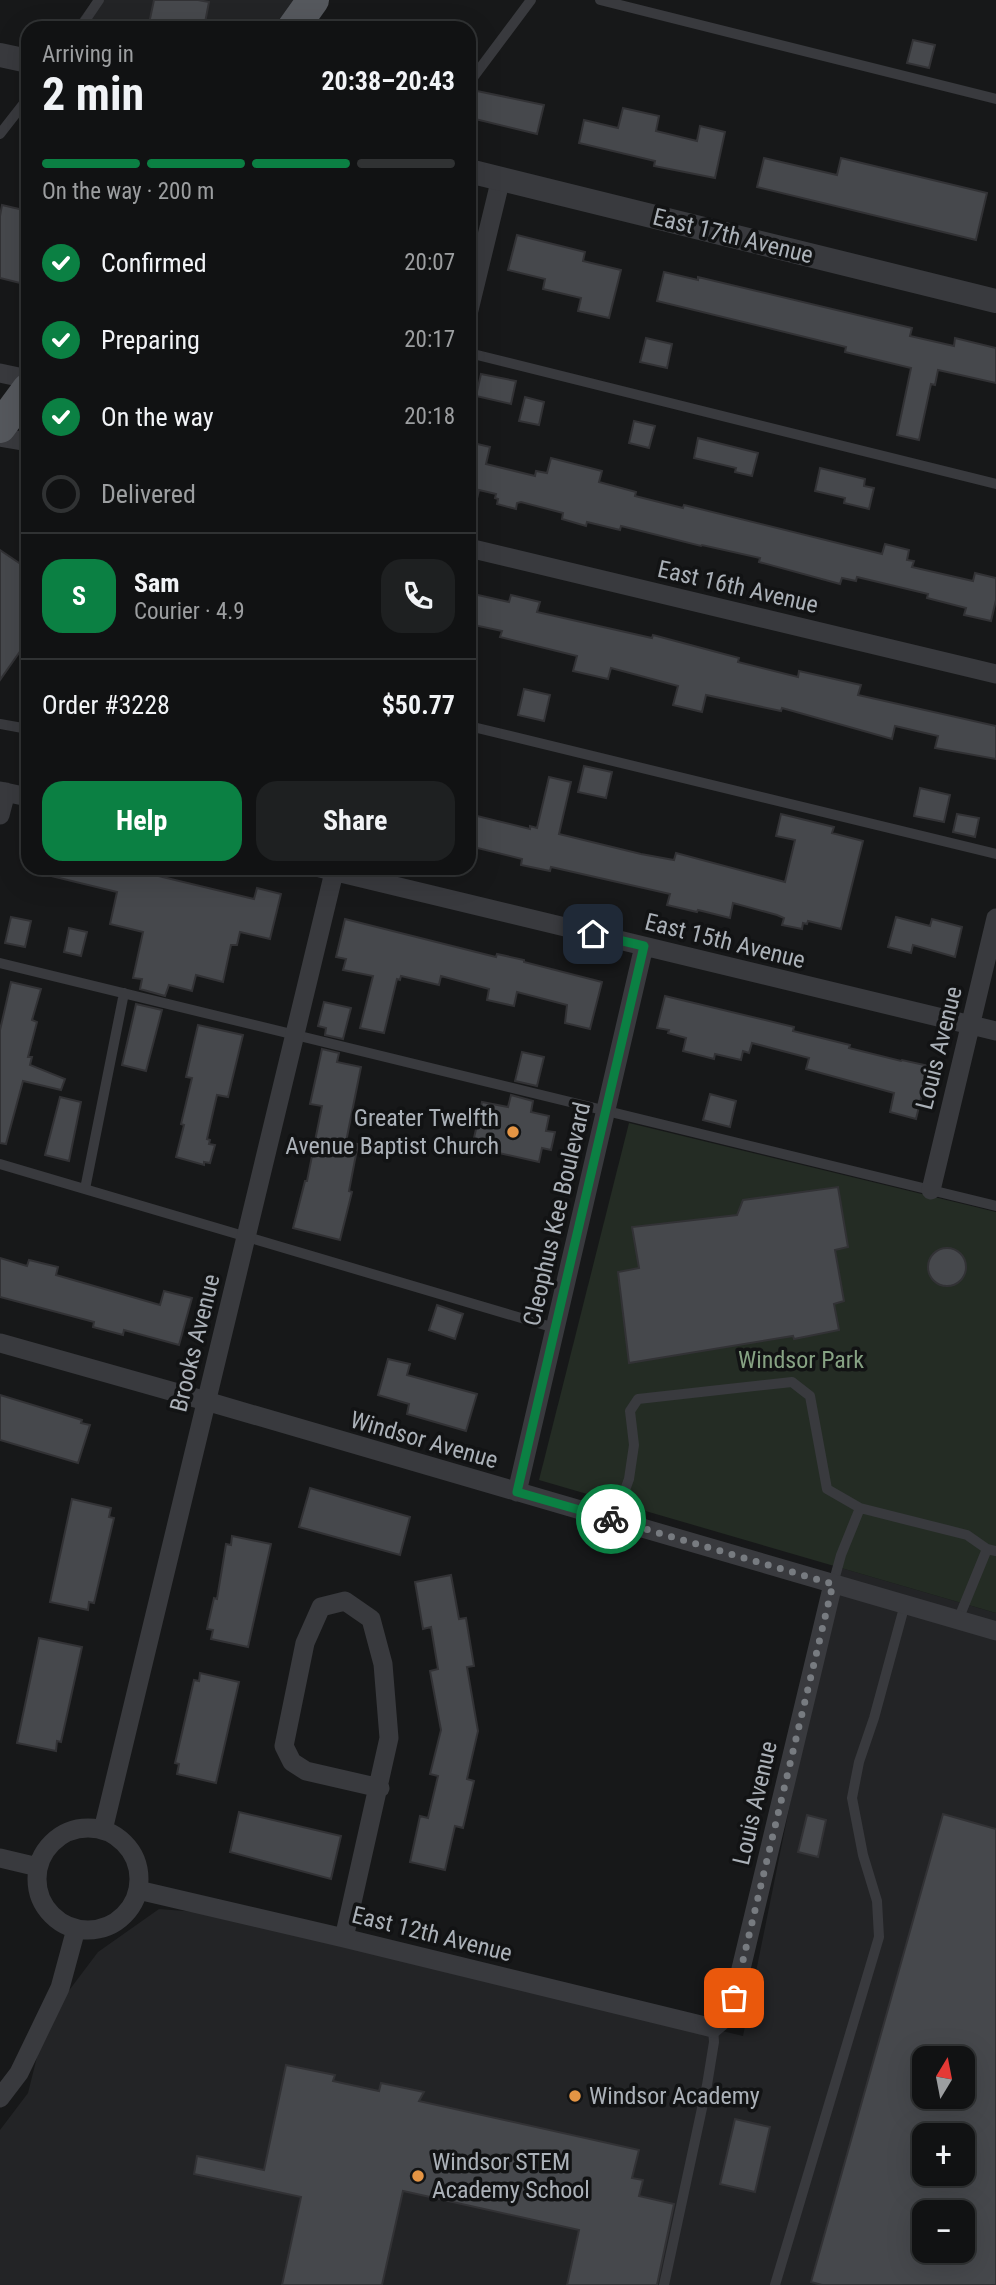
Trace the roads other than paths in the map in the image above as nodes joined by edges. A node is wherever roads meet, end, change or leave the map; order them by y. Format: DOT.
graph roads {
  1 [pos="99,0"];
  2 [pos="313,0"];
  3 [pos="531,0"];
  4 [pos="600,0"];
  5 [pos="85,21"];
  6 [pos="298,21"];
  7 [pos="0,55"];
  8 [pos="21,60"];
  9 [pos="476,74"];
  10 [pos="996,99"];
  11 [pos="21,107"];
  12 [pos="0,134"];
  13 [pos="476,173"];
  14 [pos="501,178"];
  15 [pos="476,281"];
  16 [pos="996,301"];
  17 [pos="476,356"];
  18 [pos="0,373"];
  19 [pos="21,378"];
  20 [pos="21,398"];
  21 [pos="0,427"];
  22 [pos="0,437"];
  23 [pos="21,441"];
  24 [pos="996,484"];
  25 [pos="476,550"];
  26 [pos="996,674"];
  27 [pos="0,724"];
  28 [pos="21,728"];
  29 [pos="476,728"];
  30 [pos="3,791"];
  31 [pos="21,795"];
  32 [pos="0,815"];
  33 [pos="996,854"];
  34 [pos="329,875"];
  35 [pos="354,875"];
  36 [pos="996,918"];
  37 [pos="644,946"];
  38 [pos="0,963"];
  39 [pos="124,993"];
  40 [pos="970,1025"];
  41 [pos="996,1031"];
  42 [pos="295,1034"];
  43 [pos="606,1111"];
  44 [pos="0,1164"];
  45 [pos="85,1189"];
  46 [pos="930,1190"];
  47 [pos="996,1206"];
  48 [pos="246,1237"];
  49 [pos="555,1328"];
  50 [pos="0,1343"];
  51 [pos="206,1401"];
  52 [pos="517,1492"];
  53 [pos="860,1508"];
  54 [pos="614,1520"];
  55 [pos="992,1550"];
  56 [pos="833,1584"];
  57 [pos="905,1604"];
  58 [pos="958,1620"];
  59 [pos="996,1631"];
  60 [pos="380,1788"];
  61 [pos="103,1830"];
  62 [pos="0,1858"];
  63 [pos="38,1867"];
  64 [pos="138,1890"];
  65 [pos="75,1929"];
  66 [pos="344,1938"];
  67 [pos="713,2028"];
  68 [pos="0,2098"];
  69 [pos="664,2285"];
  70 [pos="775,2285"];
  1 -- 5 [label="lane"];
  2 -- 6 [label="main road"];
  3 -- 9 [label="lane"];
  4 -- 10 [label="lane"];
  7 -- 8 [label="street"];
  11 -- 12 [label="lane"];
  13 -- 14 [label="street, East 17th Avenue"];
  14 -- 15 [label="street"];
  14 -- 16 [label="street, East 17th Avenue"];
  17 -- 24 [label="lane"];
  18 -- 19 [label="street"];
  20 -- 21 [label="main road"];
  22 -- 23 [label="street"];
  25 -- 26 [label="street, East 16th Avenue"];
  27 -- 28 [label="lane"];
  29 -- 33 [label="lane"];
  30 -- 31 [label="street"];
  30 -- 32 [label="street"];
  34 -- 42 [label="street, Brooks Avenue"];
  35 -- 37 [label="street, East 15th Avenue"];
  36 -- 40 [label="street, Louis Avenue"];
  37 -- 40 [label="street, East 15th Avenue"];
  37 -- 43 [label="street, Cleophus Kee Boulevard"];
  38 -- 39 [label="lane"];
  39 -- 42 [label="lane"];
  39 -- 45 [label="lane"];
  40 -- 41 [label="street, East 15th Avenue"];
  40 -- 46 [label="street, Louis Avenue"];
  42 -- 43 [label="lane"];
  42 -- 48 [label="street, Brooks Avenue"];
  43 -- 46 [label="lane"];
  43 -- 49 [label="street, Cleophus Kee Boulevard"];
  44 -- 45 [label="lane"];
  45 -- 48 [label="lane"];
  46 -- 47 [label="lane"];
  48 -- 49 [label="lane"];
  48 -- 51 [label="street, Brooks Avenue"];
  49 -- 52 [label="street, Cleophus Kee Boulevard"];
  50 -- 51 [label="street, Windsor Avenue"];
  51 -- 52 [label="street, Windsor Avenue"];
  51 -- 61 [label="street, Brooks Avenue"];
  52 -- 54 [label="street, Windsor Avenue"];
  53 -- 54 [label="lane"];
  53 -- 55 [label="lane"];
  53 -- 56 [label="lane"];
  54 -- 56 [label="street, Windsor Avenue"];
  55 -- 58 [label="lane"];
  56 -- 57 [label="street, Windsor Avenue"];
  56 -- 67 [label="street, Louis Avenue"];
  57 -- 58 [label="street, Windsor Avenue"];
  57 -- 70 [label="lane"];
  58 -- 59 [label="street, Windsor Avenue"];
  60 -- 60 [label="street"];
  60 -- 66 [label="street"];
  61 -- 63 [label="street"];
  61 -- 64 [label="street"];
  62 -- 63 [label="street"];
  63 -- 65 [label="street"];
  64 -- 65 [label="street"];
  64 -- 66 [label="street, East 12th Avenue"];
  65 -- 68 [label="street"];
  66 -- 67 [label="street, East 12th Avenue"];
  67 -- 69 [label="lane"];
}
